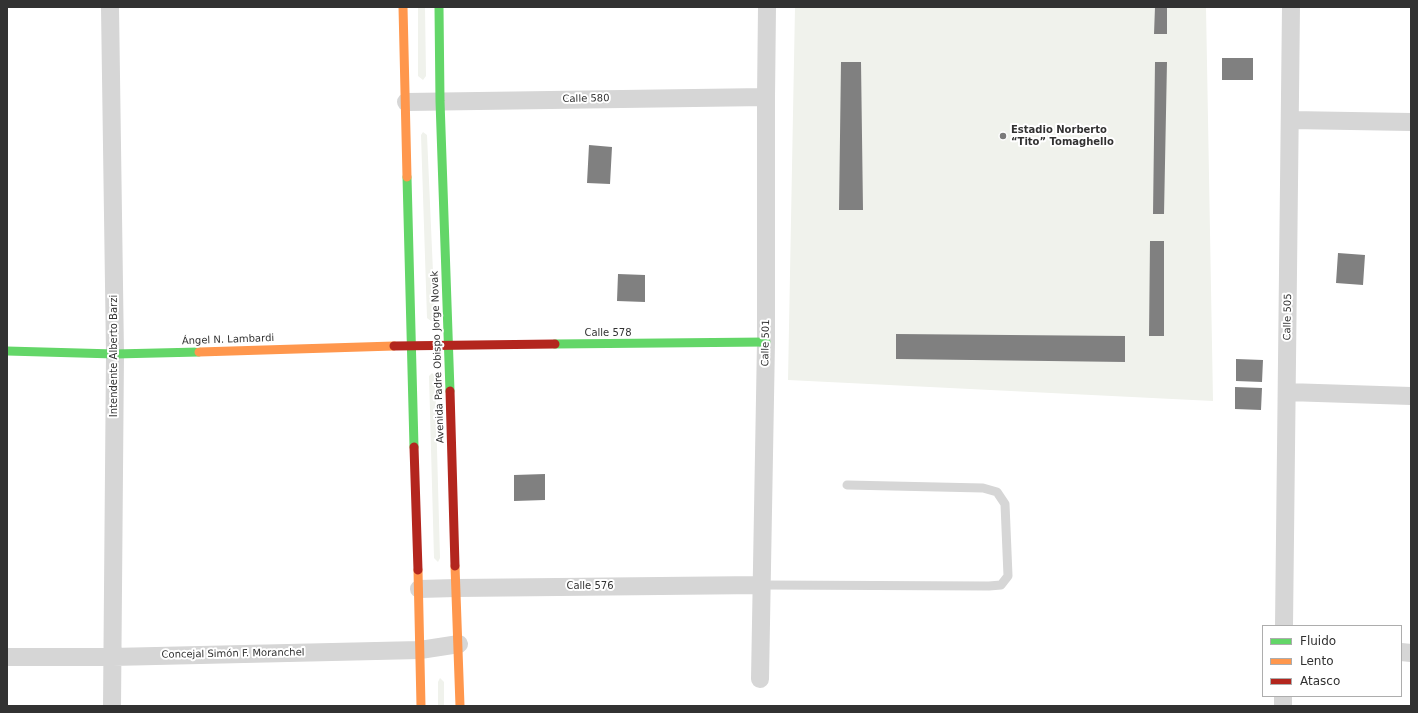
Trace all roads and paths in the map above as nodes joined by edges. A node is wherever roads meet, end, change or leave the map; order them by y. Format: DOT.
graph roads {
  1 [pos="110,7"];
  2 [pos="403,7"];
  3 [pos="439,7"];
  4 [pos="767,7"];
  5 [pos="1292,7"];
  6 [pos="766,97"];
  7 [pos="440,101"];
  8 [pos="406,102"];
  9 [pos="1291,120"];
  10 [pos="1411,122"];
  11 [pos="766,342"];
  12 [pos="449,345"];
  13 [pos="412,346"];
  14 [pos="7,351"];
  15 [pos="115,354"];
  16 [pos="1287,392"];
  17 [pos="1411,396"];
  18 [pos="847,485"];
  19 [pos="762,585"];
  20 [pos="456,588"];
  21 [pos="419,589"];
  22 [pos="1284,625"];
  23 [pos="459,644"];
  24 [pos="420,650"];
  25 [pos="7,656"];
  26 [pos="112,657"];
  27 [pos="760,679"];
  28 [pos="112,706"];
  29 [pos="421,706"];
  30 [pos="460,706"];
  1 -- 15 [label="street, Intendente Alberto Barzi"];
  2 -- 8 [label="main road"];
  3 -- 7 [label="main road, Avenida Padre Obispo Jorge Novak"];
  4 -- 6 [label="street, Calle 501"];
  5 -- 9 [label="street, Calle 505"];
  6 -- 7 [label="street, Calle 580"];
  6 -- 11 [label="street, Calle 501"];
  7 -- 8 [label="street, Calle 580"];
  7 -- 12 [label="main road, Avenida Padre Obispo Jorge Novak"];
  8 -- 13 [label="main road"];
  9 -- 10 [label="street"];
  9 -- 16 [label="street, Calle 505"];
  11 -- 12 [label="main road, Calle 578"];
  11 -- 19 [label="street, Calle 501"];
  12 -- 13 [label="main road, Ángel N. Lambardi"];
  12 -- 20 [label="main road, Avenida Padre Obispo Jorge Novak"];
  13 -- 15 [label="main road, Ángel N. Lambardi"];
  13 -- 21 [label="main road"];
  14 -- 15 [label="main road, Ángel N. Lambardi"];
  15 -- 26 [label="street, Intendente Alberto Barzi"];
  16 -- 17 [label="street"];
  16 -- 22 [label="street, Calle 505"];
  18 -- 19 [label="lane"];
  19 -- 20 [label="street, Calle 576"];
  19 -- 27 [label="street, Calle 501"];
  20 -- 21 [label="street, Calle 576"];
  20 -- 23 [label="main road, Avenida Padre Obispo Jorge Novak"];
  21 -- 24 [label="main road"];
  23 -- 24 [label="street, Concejal Simón F. Moranchel"];
  23 -- 30 [label="main road, Avenida Padre Obispo Jorge Novak"];
  24 -- 26 [label="street, Concejal Simón F. Moranchel"];
  24 -- 29 [label="main road"];
  25 -- 26 [label="street, Concejal Simón F. Moranchel"];
  26 -- 28 [label="street, Intendente Alberto Barzi"];
}
